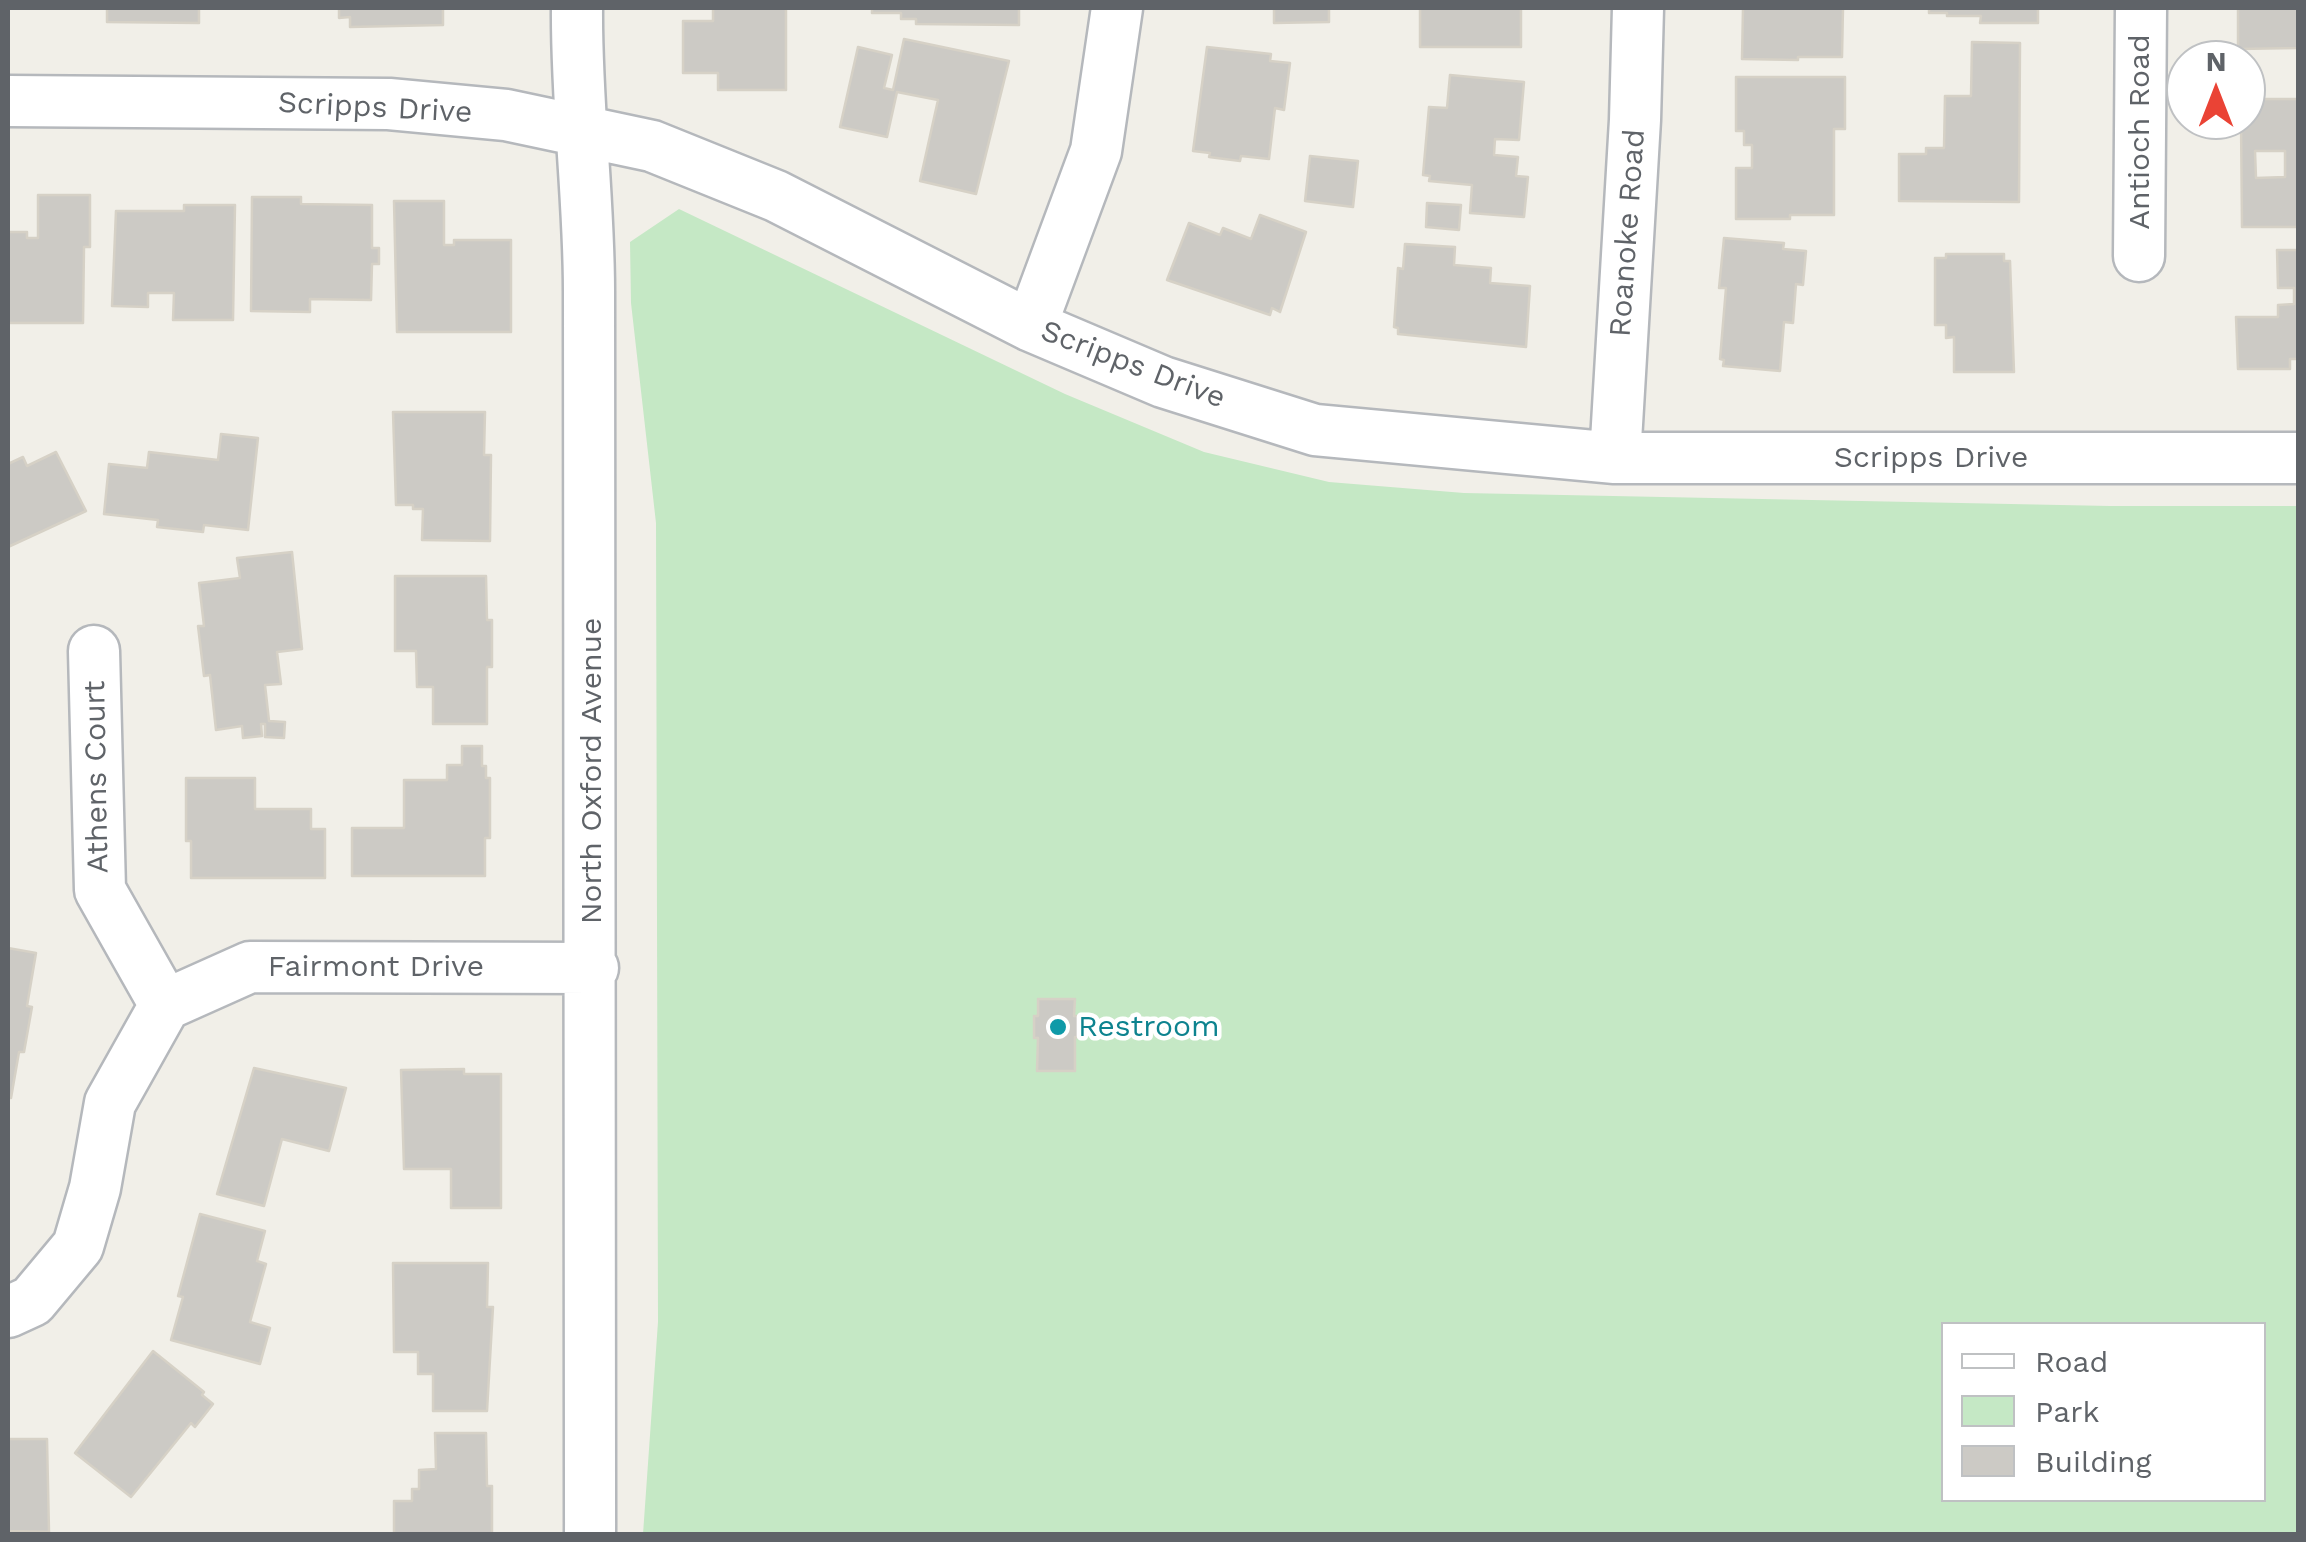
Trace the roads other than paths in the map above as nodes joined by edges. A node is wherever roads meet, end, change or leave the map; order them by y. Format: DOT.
graph roads {
  1 [pos="577,8"];
  2 [pos="1118,8"];
  3 [pos="1638,8"];
  4 [pos="2141,8"];
  5 [pos="8,101"];
  6 [pos="583,132"];
  7 [pos="2139,256"];
  8 [pos="1031,326"];
  9 [pos="1615,458"];
  10 [pos="2298,458"];
  11 [pos="94,650"];
  12 [pos="593,968"];
  13 [pos="166,1006"];
  14 [pos="8,1312"];
  15 [pos="590,1534"];
  1 -- 6 [label="street, North Oxford Avenue"];
  2 -- 8 [label="street"];
  3 -- 9 [label="street, Roanoke Road"];
  4 -- 7 [label="street, Antioch Road"];
  5 -- 6 [label="street, Scripps Drive"];
  6 -- 8 [label="street, Scripps Drive"];
  6 -- 12 [label="street, North Oxford Avenue"];
  8 -- 9 [label="street, Scripps Drive"];
  9 -- 10 [label="street, Scripps Drive"];
  11 -- 13 [label="street, Athens Court"];
  12 -- 13 [label="street, Fairmont Drive"];
  12 -- 15 [label="street, North Oxford Avenue"];
  13 -- 14 [label="street"];
}
